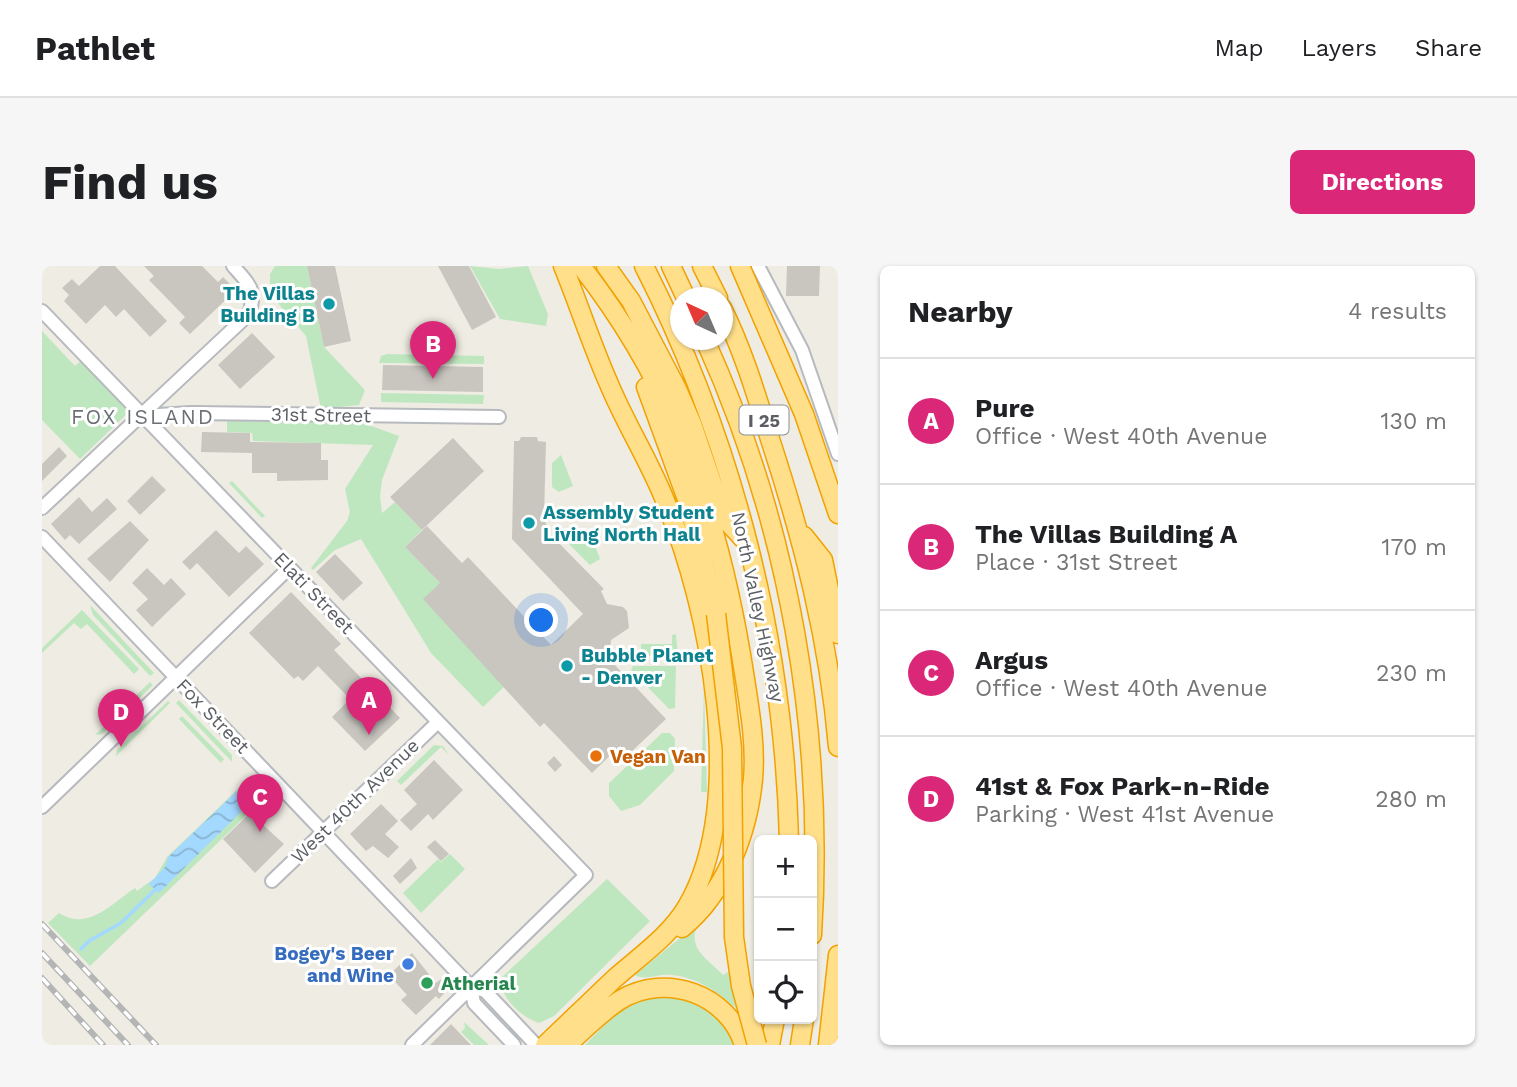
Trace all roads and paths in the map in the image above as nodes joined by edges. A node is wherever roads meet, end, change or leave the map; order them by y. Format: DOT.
graph roads {
  1 [pos="233,266"];
  2 [pos="563,266"];
  3 [pos="606,266"];
  4 [pos="644,266"];
  5 [pos="671,266"];
  6 [pos="702,266"];
  7 [pos="740,266"];
  8 [pos="758,266"];
  9 [pos="588,275"];
  10 [pos="681,287"];
  11 [pos="712,287"];
  12 [pos="42,311"];
  13 [pos="582,313"];
  14 [pos="733,331"];
  15 [pos="709,350"];
  16 [pos="143,416"];
  17 [pos="499,417"];
  18 [pos="838,454"];
  19 [pos="42,509"];
  20 [pos="838,514"];
  21 [pos="801,533"];
  22 [pos="696,535"];
  23 [pos="42,537"];
  24 [pos="749,545"];
  25 [pos="289,568"];
  26 [pos="838,634"];
  27 [pos="176,678"];
  28 [pos="438,722"];
  29 [pos="838,747"];
  30 [pos="42,807"];
  31 [pos="322,833"];
  32 [pos="789,835"];
  33 [pos="272,881"];
  34 [pos="812,898"];
  35 [pos="838,955"];
  36 [pos="612,981"];
  37 [pos="471,988"];
  38 [pos="774,1024"];
  39 [pos="803,1024"];
  40 [pos="571,1043"];
  41 [pos="412,1045"];
  42 [pos="514,1045"];
  43 [pos="536,1045"];
  44 [pos="545,1045"];
  45 [pos="744,1045"];
  46 [pos="757,1045"];
  47 [pos="770,1045"];
  48 [pos="800,1045"];
  49 [pos="828,1045"];
  1 -- 16 [label="street"];
  2 -- 13 [label="highway"];
  3 -- 24 [label="highway"];
  4 -- 24 [label="highway, North Valley Highway / I 25"];
  5 -- 10 [label="highway"];
  6 -- 11 [label="highway"];
  7 -- 20 [label="highway"];
  8 -- 18 [label="street"];
  9 -- 22 [label="highway"];
  9 -- 36 [label="highway"];
  12 -- 16 [label="street, Elati Street"];
  13 -- 22 [label="highway"];
  13 -- 36 [label="highway"];
  14 -- 21 [label="highway, I 25"];
  15 -- 34 [label="highway"];
  16 -- 17 [label="street, 31st Street"];
  16 -- 19 [label="street"];
  16 -- 25 [label="street, Elati Street"];
  21 -- 26 [label="highway"];
  21 -- 29 [label="highway, I 25"];
  22 -- 46 [label="highway, bridge"];
  23 -- 27 [label="street, Fox Street"];
  24 -- 32 [label="highway, North Valley Highway / I 25"];
  25 -- 27 [label="street"];
  25 -- 28 [label="street, Elati Street"];
  27 -- 30 [label="street"];
  27 -- 31 [label="street, Fox Street"];
  28 -- 31 [label="street, West 40th Avenue"];
  28 -- 37 [label="street, Elati Street"];
  31 -- 33 [label="street, West 40th Avenue"];
  31 -- 37 [label="street, Fox Street"];
  35 -- 49 [label="highway"];
  36 -- 44 [label="highway"];
  37 -- 41 [label="street"];
  37 -- 42 [label="street, Fox Street"];
  37 -- 43 [label="street, Fox Street"];
  38 -- 47 [label="highway"];
  39 -- 48 [label="highway"];
  40 -- 45 [label="highway"];
}
